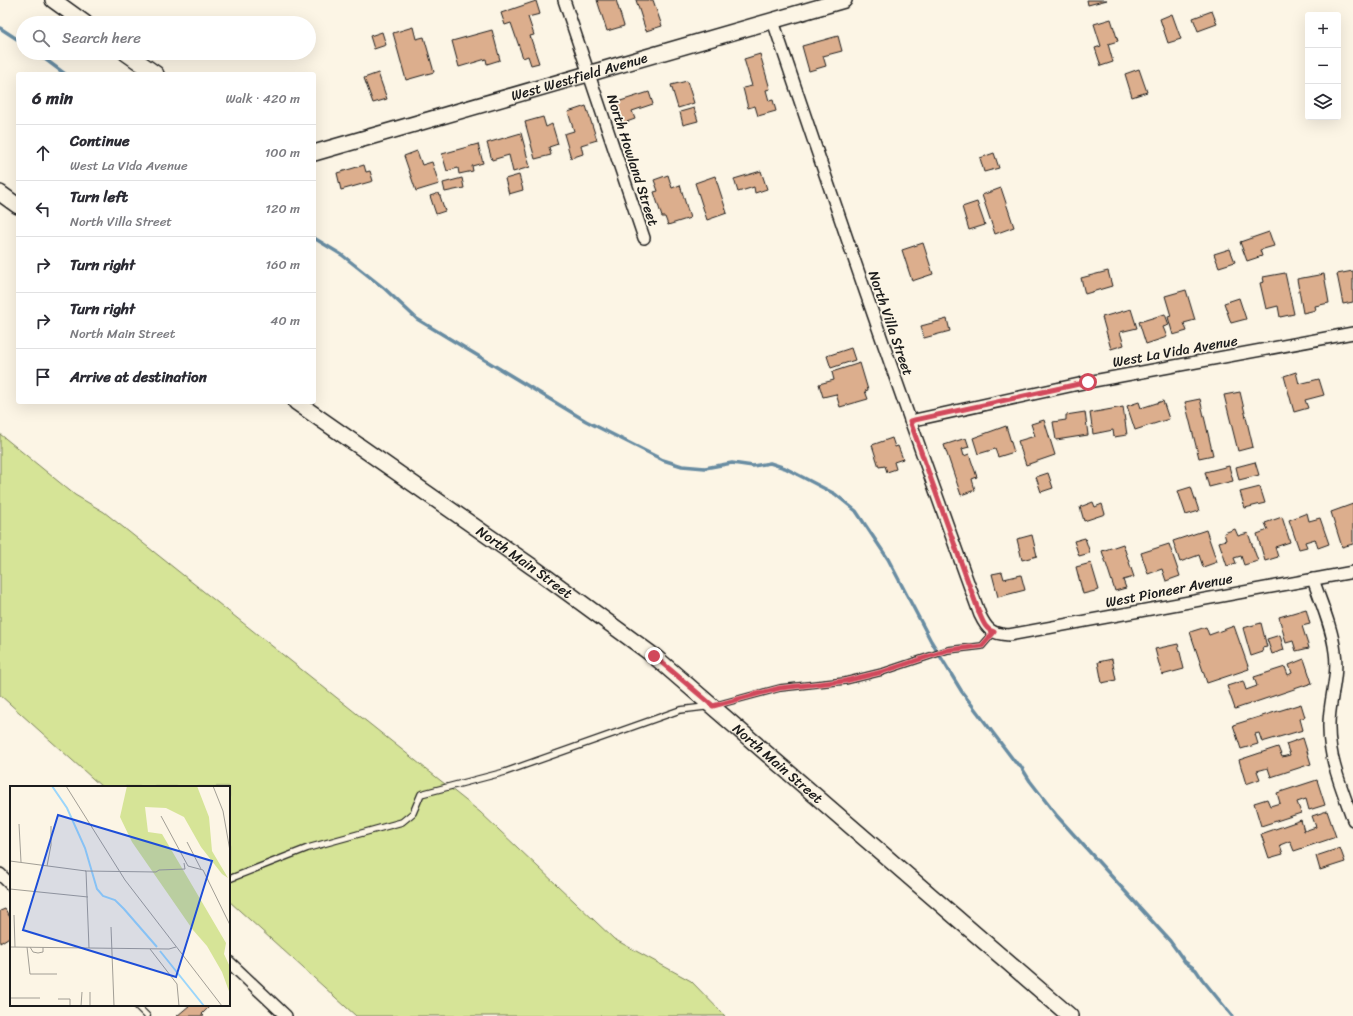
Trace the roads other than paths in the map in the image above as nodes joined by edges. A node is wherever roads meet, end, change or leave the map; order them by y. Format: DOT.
graph roads {
  1 [pos="53,0"];
  2 [pos="564,0"];
  3 [pos="844,0"];
  4 [pos="75,16"];
  5 [pos="773,21"];
  6 [pos="136,60"];
  7 [pos="153,72"];
  8 [pos="589,73"];
  9 [pos="316,152"];
  10 [pos="0,193"];
  11 [pos="16,205"];
  12 [pos="644,238"];
  13 [pos="1353,333"];
  14 [pos="299,404"];
  15 [pos="910,421"];
  16 [pos="1353,572"];
  17 [pos="1313,579"];
  18 [pos="992,632"];
  19 [pos="713,706"];
  20 [pos="1353,820"];
  21 [pos="0,874"];
  22 [pos="230,879"];
  23 [pos="10,884"];
  24 [pos="230,963"];
  25 [pos="137,1006"];
  26 [pos="147,1016"];
  27 [pos="286,1016"];
  28 [pos="1070,1016"];
  1 -- 4 [label="main road"];
  2 -- 8 [label="street, North Howland Street"];
  3 -- 5 [label="main road, West Westfield Avenue"];
  5 -- 8 [label="main road, West Westfield Avenue"];
  5 -- 15 [label="street, North Villa Street"];
  6 -- 7 [label="main road"];
  8 -- 9 [label="main road, West Westfield Avenue"];
  8 -- 12 [label="street, North Howland Street"];
  10 -- 11 [label="main road"];
  13 -- 15 [label="street, West La Vida Avenue"];
  14 -- 19 [label="main road, North Main Street"];
  15 -- 18 [label="street, North Villa Street"];
  16 -- 17 [label="street, West Pioneer Avenue"];
  17 -- 18 [label="street, West Pioneer Avenue"];
  17 -- 20 [label="street"];
  18 -- 19 [label="lane"];
  19 -- 22 [label="lane"];
  19 -- 28 [label="main road, North Main Street"];
  21 -- 23 [label="street"];
  24 -- 27 [label="street"];
  25 -- 26 [label="lane"];
}
